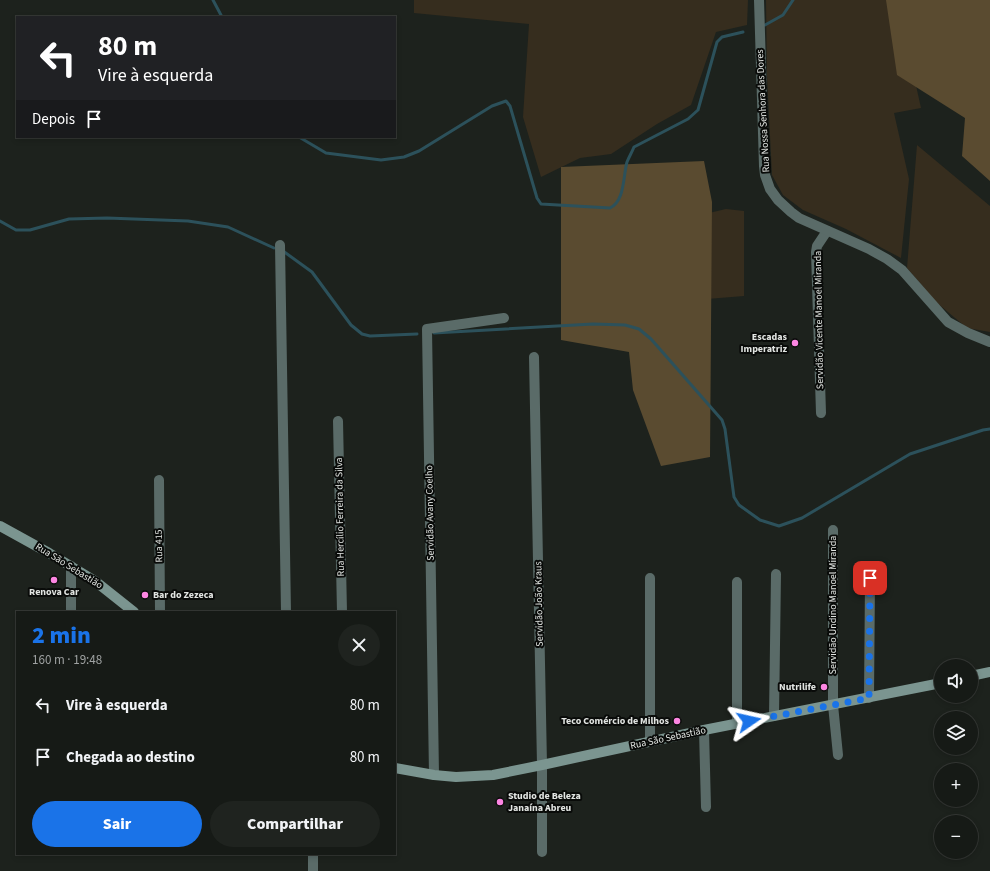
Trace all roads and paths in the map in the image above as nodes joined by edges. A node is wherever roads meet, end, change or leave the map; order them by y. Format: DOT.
graph roads {
  1 [pos="759,0"];
  2 [pos="827,231"];
  3 [pos="280,245"];
  4 [pos="504,318"];
  5 [pos="990,342"];
  6 [pos="534,357"];
  7 [pos="821,413"];
  8 [pos="338,421"];
  9 [pos="159,480"];
  10 [pos="0,526"];
  11 [pos="833,530"];
  12 [pos="71,566"];
  13 [pos="776,574"];
  14 [pos="650,578"];
  15 [pos="870,578"];
  16 [pos="737,582"];
  17 [pos="71,611"];
  18 [pos="133,611"];
  19 [pos="160,611"];
  20 [pos="286,611"];
  21 [pos="342,611"];
  22 [pos="990,672"];
  23 [pos="978,675"];
  24 [pos="934,684"];
  25 [pos="869,698"];
  26 [pos="833,705"];
  27 [pos="774,716"];
  28 [pos="737,724"];
  29 [pos="704,730"];
  30 [pos="650,741"];
  31 [pos="838,755"];
  32 [pos="542,765"];
  33 [pos="396,768"];
  34 [pos="434,775"];
  35 [pos="706,807"];
  36 [pos="542,852"];
  37 [pos="313,855"];
  38 [pos="313,871"];
  1 -- 2 [label="street, Rua Nossa Senhora das Dores"];
  2 -- 5 [label="street, Rua Nossa Senhora das Dores"];
  2 -- 7 [label="street, Servidão Vicente Manoel Miranda"];
  3 -- 20 [label="street"];
  4 -- 34 [label="street, Servidão Avany Coelho"];
  6 -- 32 [label="street, Servidão João Kraus"];
  8 -- 21 [label="street, Rua Hercílio Ferreira da Silva"];
  9 -- 19 [label="street, Rua 415"];
  10 -- 12 [label="main road, Rua São Sebastião"];
  11 -- 26 [label="street, Servidão Undino Manoel Miranda"];
  12 -- 17 [label="street"];
  12 -- 18 [label="main road, Rua São Sebastião"];
  13 -- 27 [label="street"];
  14 -- 30 [label="street"];
  15 -- 25 [label="street"];
  16 -- 28 [label="street"];
  22 -- 23 [label="main road"];
  24 -- 25 [label="main road, Rua São Sebastião"];
  25 -- 26 [label="main road, Rua São Sebastião"];
  26 -- 27 [label="main road, Rua São Sebastião"];
  26 -- 31 [label="street, Servidão Undino Manoel Miranda"];
  27 -- 28 [label="main road, Rua São Sebastião"];
  28 -- 29 [label="main road, Rua São Sebastião"];
  29 -- 30 [label="main road, Rua São Sebastião"];
  29 -- 35 [label="street"];
  30 -- 32 [label="main road, Rua São Sebastião"];
  32 -- 34 [label="main road, Rua São Sebastião"];
  32 -- 36 [label="street, Servidão João Kraus"];
  33 -- 34 [label="main road, Rua São Sebastião"];
  37 -- 38 [label="street"];
}
